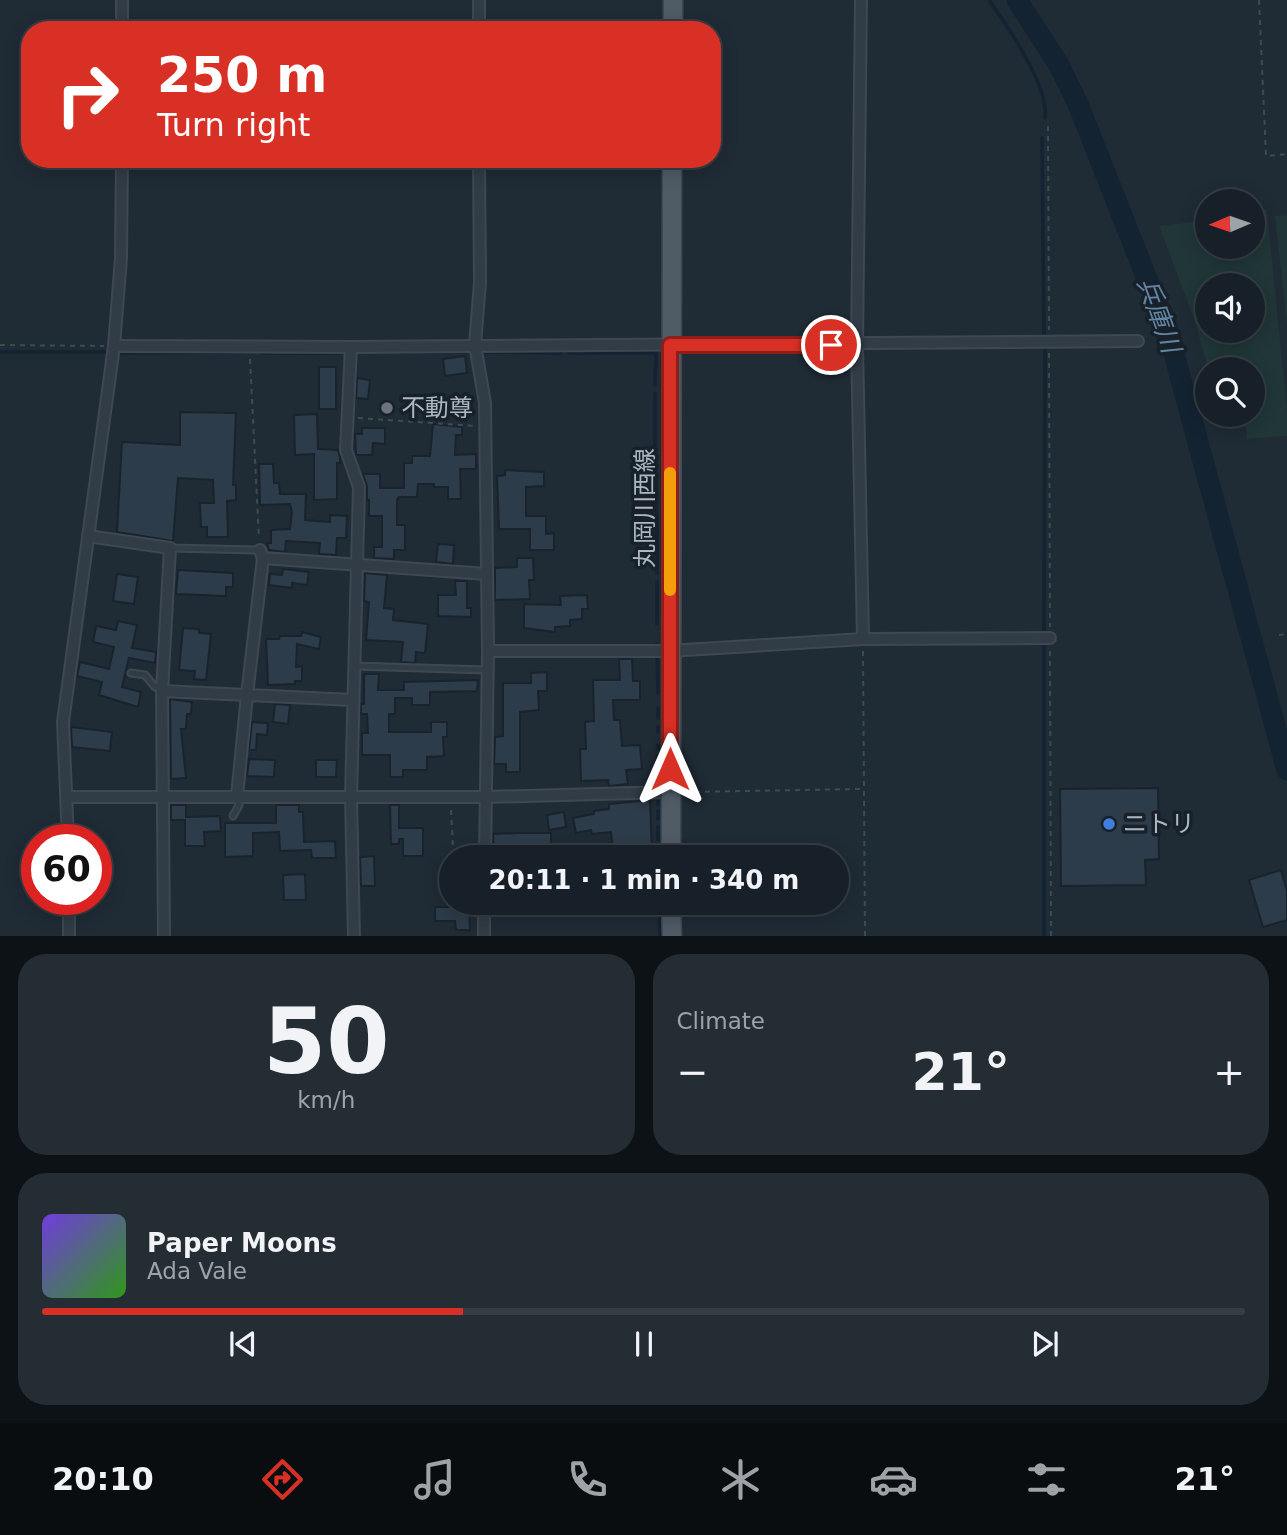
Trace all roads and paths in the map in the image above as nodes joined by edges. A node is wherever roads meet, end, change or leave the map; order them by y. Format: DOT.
graph roads {
  1 [pos="122,0"];
  2 [pos="479,0"];
  3 [pos="673,0"];
  4 [pos="861,0"];
  5 [pos="1259,0"];
  6 [pos="122,21"];
  7 [pos="479,21"];
  8 [pos="673,21"];
  9 [pos="1048,126"];
  10 [pos="1287,153"];
  11 [pos="122,168"];
  12 [pos="480,168"];
  13 [pos="671,168"];
  14 [pos="1138,341"];
  15 [pos="1049,344"];
  16 [pos="0,345"];
  17 [pos="475,345"];
  18 [pos="670,345"];
  19 [pos="858,345"];
  20 [pos="114,346"];
  21 [pos="250,346"];
  22 [pos="351,347"];
  23 [pos="347,417"];
  24 [pos="485,427"];
  25 [pos="88,536"];
  26 [pos="170,548"];
  27 [pos="261,554"];
  28 [pos="358,564"];
  29 [pos="487,574"];
  30 [pos="1287,634"];
  31 [pos="1279,635"];
  32 [pos="1050,638"];
  33 [pos="863,639"];
  34 [pos="670,651"];
  35 [pos="488,652"];
  36 [pos="354,666"];
  37 [pos="487,670"];
  38 [pos="131,673"];
  39 [pos="162,688"];
  40 [pos="247,695"];
  41 [pos="353,700"];
  42 [pos="863,789"];
  43 [pos="670,792"];
  44 [pos="237,796"];
  45 [pos="68,797"];
  46 [pos="162,797"];
  47 [pos="351,797"];
  48 [pos="451,797"];
  49 [pos="485,797"];
  50 [pos="233,817"];
  51 [pos="68,824"];
  52 [pos="453,845"];
  53 [pos="485,845"];
  54 [pos="671,845"];
  55 [pos="69,915"];
  56 [pos="484,915"];
  57 [pos="671,915"];
  58 [pos="69,936"];
  59 [pos="164,936"];
  60 [pos="354,936"];
  61 [pos="484,936"];
  62 [pos="672,936"];
  63 [pos="864,936"];
  64 [pos="1051,936"];
  1 -- 6 [label="street"];
  2 -- 7 [label="street"];
  3 -- 8 [label="main road"];
  4 -- 19 [label="street"];
  5 -- 10 [label="path"];
  9 -- 15 [label="path"];
  11 -- 20 [label="street"];
  12 -- 17 [label="street"];
  13 -- 18 [label="main road, 丸岡川西線"];
  14 -- 15 [label="street"];
  15 -- 19 [label="street"];
  15 -- 32 [label="path"];
  16 -- 20 [label="path"];
  17 -- 18 [label="street"];
  17 -- 22 [label="street"];
  17 -- 24 [label="street"];
  18 -- 19 [label="street"];
  18 -- 34 [label="main road, 丸岡川西線"];
  19 -- 33 [label="street"];
  20 -- 21 [label="street"];
  20 -- 25 [label="street"];
  21 -- 22 [label="street"];
  21 -- 27 [label="path"];
  22 -- 23 [label="street"];
  23 -- 24 [label="path"];
  23 -- 28 [label="street"];
  24 -- 29 [label="street"];
  25 -- 26 [label="street"];
  25 -- 45 [label="street"];
  26 -- 27 [label="lane"];
  26 -- 39 [label="street"];
  27 -- 28 [label="street"];
  27 -- 40 [label="street"];
  28 -- 29 [label="street"];
  28 -- 36 [label="street"];
  29 -- 35 [label="street"];
  30 -- 31 [label="path"];
  32 -- 33 [label="street"];
  32 -- 64 [label="path"];
  33 -- 34 [label="street"];
  33 -- 42 [label="path"];
  34 -- 35 [label="street"];
  34 -- 43 [label="main road, 丸岡川西線"];
  35 -- 37 [label="street"];
  36 -- 37 [label="lane"];
  36 -- 41 [label="street"];
  37 -- 49 [label="street"];
  38 -- 39 [label="lane"];
  39 -- 40 [label="street"];
  39 -- 46 [label="street"];
  40 -- 41 [label="street"];
  40 -- 44 [label="street"];
  41 -- 47 [label="street"];
  42 -- 43 [label="path"];
  42 -- 63 [label="path"];
  43 -- 49 [label="street"];
  43 -- 54 [label="main road, 丸岡川西線"];
  44 -- 46 [label="street"];
  44 -- 47 [label="street"];
  44 -- 50 [label="lane"];
  45 -- 46 [label="street"];
  45 -- 51 [label="street"];
  46 -- 59 [label="street"];
  47 -- 48 [label="street"];
  47 -- 60 [label="street"];
  48 -- 49 [label="street"];
  48 -- 52 [label="path"];
  49 -- 53 [label="street"];
  55 -- 58 [label="street"];
  56 -- 61 [label="street"];
  57 -- 62 [label="main road"];
}
